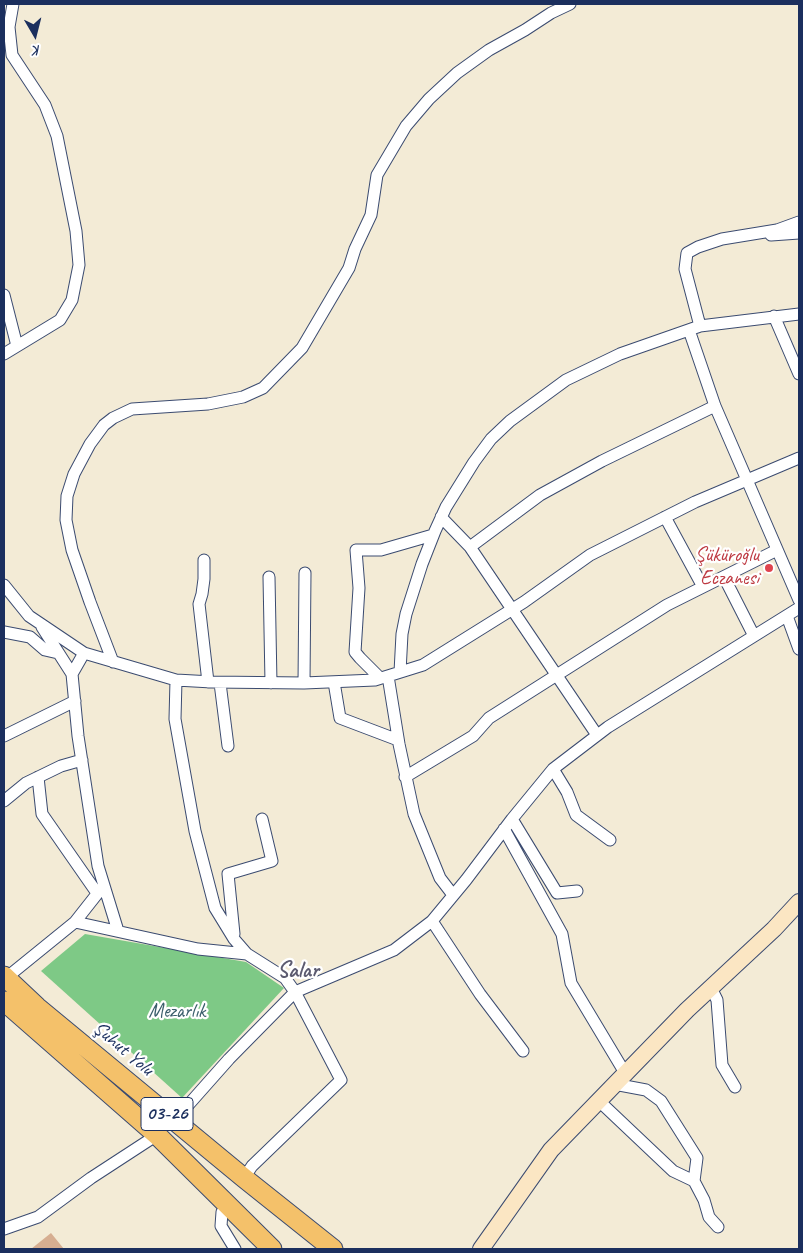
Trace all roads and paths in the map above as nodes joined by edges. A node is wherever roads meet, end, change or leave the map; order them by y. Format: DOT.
graph roads {
  1 [pos="13,4"];
  2 [pos="570,4"];
  3 [pos="799,222"];
  4 [pos="762,231"];
  5 [pos="799,234"];
  6 [pos="4,295"];
  7 [pos="799,314"];
  8 [pos="774,316"];
  9 [pos="700,326"];
  10 [pos="689,330"];
  11 [pos="17,346"];
  12 [pos="4,354"];
  13 [pos="796,360"];
  14 [pos="799,374"];
  15 [pos="715,406"];
  16 [pos="799,458"];
  17 [pos="746,481"];
  18 [pos="441,517"];
  19 [pos="665,518"];
  20 [pos="433,535"];
  21 [pos="470,546"];
  22 [pos="777,550"];
  23 [pos="204,560"];
  24 [pos="305,573"];
  25 [pos="269,577"];
  26 [pos="724,577"];
  27 [pos="4,585"];
  28 [pos="703,587"];
  29 [pos="799,600"];
  30 [pos="799,608"];
  31 [pos="512,610"];
  32 [pos="787,616"];
  33 [pos="39,622"];
  34 [pos="4,632"];
  35 [pos="754,636"];
  36 [pos="799,649"];
  37 [pos="58,653"];
  38 [pos="84,653"];
  39 [pos="114,662"];
  40 [pos="400,672"];
  41 [pos="72,674"];
  42 [pos="556,674"];
  43 [pos="384,677"];
  44 [pos="176,680"];
  45 [pos="208,682"];
  46 [pos="334,682"];
  47 [pos="220,683"];
  48 [pos="270,683"];
  49 [pos="304,683"];
  50 [pos="75,701"];
  51 [pos="598,735"];
  52 [pos="4,736"];
  53 [pos="398,740"];
  54 [pos="228,746"];
  55 [pos="82,760"];
  56 [pos="553,769"];
  57 [pos="38,777"];
  58 [pos="405,777"];
  59 [pos="4,801"];
  60 [pos="262,819"];
  61 [pos="512,819"];
  62 [pos="504,829"];
  63 [pos="610,840"];
  64 [pos="101,890"];
  65 [pos="576,891"];
  66 [pos="453,896"];
  67 [pos="799,902"];
  68 [pos="432,921"];
  69 [pos="75,922"];
  70 [pos="118,932"];
  71 [pos="234,938"];
  72 [pos="247,954"];
  73 [pos="5,977"];
  74 [pos="711,988"];
  75 [pos="295,992"];
  76 [pos="4,1001"];
  77 [pos="523,1051"];
  78 [pos="620,1078"];
  79 [pos="735,1087"];
  80 [pos="598,1100"];
  81 [pos="174,1121"];
  82 [pos="157,1135"];
  83 [pos="244,1178"];
  84 [pos="694,1182"];
  85 [pos="228,1205"];
  86 [pos="718,1227"];
  87 [pos="4,1229"];
  88 [pos="235,1249"];
  89 [pos="272,1249"];
  90 [pos="332,1249"];
  91 [pos="481,1249"];
  1 -- 11 [label="street"];
  2 -- 39 [label="street"];
  3 -- 4 [label="street"];
  4 -- 5 [label="street"];
  4 -- 9 [label="street"];
  6 -- 11 [label="street"];
  7 -- 8 [label="street"];
  8 -- 9 [label="street"];
  8 -- 13 [label="street"];
  9 -- 10 [label="street"];
  10 -- 15 [label="street"];
  10 -- 18 [label="street"];
  11 -- 12 [label="street"];
  13 -- 14 [label="street"];
  15 -- 17 [label="street"];
  15 -- 21 [label="street"];
  16 -- 17 [label="street"];
  17 -- 19 [label="street"];
  17 -- 22 [label="street"];
  18 -- 20 [label="street"];
  18 -- 21 [label="street"];
  19 -- 28 [label="street"];
  19 -- 31 [label="street"];
  20 -- 40 [label="street"];
  20 -- 43 [label="street"];
  21 -- 31 [label="street"];
  22 -- 26 [label="street"];
  22 -- 29 [label="street"];
  23 -- 45 [label="street"];
  24 -- 49 [label="street"];
  25 -- 48 [label="street"];
  26 -- 28 [label="street"];
  26 -- 35 [label="street"];
  27 -- 33 [label="street"];
  28 -- 42 [label="street"];
  30 -- 32 [label="street"];
  31 -- 40 [label="street"];
  31 -- 42 [label="street"];
  32 -- 35 [label="street"];
  32 -- 36 [label="street"];
  33 -- 37 [label="street"];
  33 -- 38 [label="street"];
  34 -- 37 [label="street"];
  35 -- 51 [label="street"];
  37 -- 41 [label="street"];
  38 -- 39 [label="street"];
  38 -- 41 [label="street"];
  39 -- 44 [label="street"];
  40 -- 43 [label="street"];
  41 -- 50 [label="street"];
  42 -- 51 [label="street"];
  42 -- 58 [label="street"];
  43 -- 46 [label="street"];
  43 -- 53 [label="street"];
  44 -- 45 [label="street"];
  44 -- 71 [label="street"];
  45 -- 47 [label="street"];
  46 -- 49 [label="street"];
  46 -- 53 [label="street"];
  47 -- 48 [label="street"];
  47 -- 54 [label="street"];
  48 -- 49 [label="street"];
  50 -- 52 [label="street"];
  50 -- 55 [label="street"];
  51 -- 56 [label="street"];
  53 -- 58 [label="street"];
  55 -- 57 [label="street"];
  55 -- 64 [label="street"];
  56 -- 61 [label="street"];
  56 -- 63 [label="street"];
  57 -- 59 [label="street"];
  57 -- 64 [label="street"];
  58 -- 66 [label="street"];
  60 -- 71 [label="street"];
  61 -- 62 [label="street"];
  61 -- 65 [label="street"];
  62 -- 66 [label="street"];
  62 -- 78 [label="street"];
  64 -- 69 [label="street"];
  64 -- 70 [label="street"];
  66 -- 68 [label="street"];
  67 -- 74 [label="street"];
  68 -- 75 [label="street"];
  68 -- 77 [label="street"];
  69 -- 70 [label="street"];
  69 -- 73 [label="street"];
  70 -- 72 [label="street"];
  71 -- 72 [label="street"];
  72 -- 75 [label="street"];
  73 -- 81 [label="main road, Şuhut Yolu / 03-26"];
  74 -- 78 [label="street"];
  74 -- 79 [label="street"];
  75 -- 81 [label="street"];
  75 -- 83 [label="street"];
  76 -- 82 [label="main road"];
  78 -- 80 [label="street"];
  78 -- 84 [label="street"];
  80 -- 84 [label="street"];
  80 -- 91 [label="street"];
  81 -- 83 [label="main road, Şuhut Yolu / 03-26"];
  82 -- 85 [label="main road"];
  82 -- 87 [label="street"];
  83 -- 90 [label="main road, Şuhut Yolu / 03-26"];
  84 -- 86 [label="street"];
  85 -- 88 [label="street"];
  85 -- 89 [label="main road"];
}
